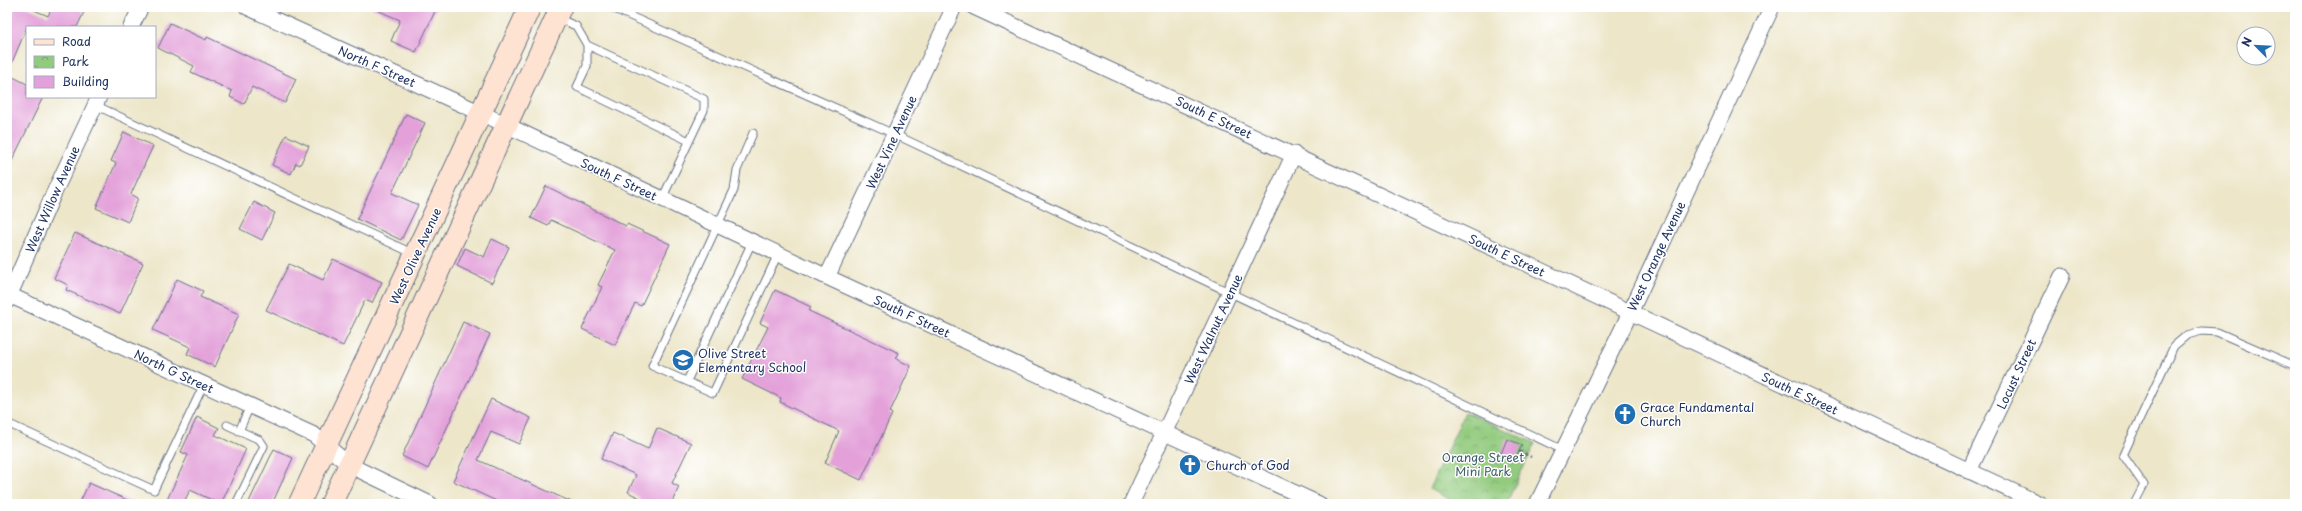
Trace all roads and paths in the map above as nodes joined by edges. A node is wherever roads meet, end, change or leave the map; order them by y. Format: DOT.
graph roads {
  1 [pos="141,7"];
  2 [pos="247,7"];
  3 [pos="530,7"];
  4 [pos="610,7"];
  5 [pos="954,7"];
  6 [pos="974,7"];
  7 [pos="1772,7"];
  8 [pos="559,12"];
  9 [pos="132,26"];
  10 [pos="587,45"];
  11 [pos="97,101"];
  12 [pos="481,113"];
  13 [pos="507,125"];
  14 [pos="754,133"];
  15 [pos="894,134"];
  16 [pos="689,141"];
  17 [pos="1294,154"];
  18 [pos="662,199"];
  19 [pos="718,225"];
  20 [pos="752,242"];
  21 [pos="415,254"];
  22 [pos="778,254"];
  23 [pos="2062,276"];
  24 [pos="828,277"];
  25 [pos="1230,293"];
  26 [pos="8,297"];
  27 [pos="1630,313"];
  28 [pos="409,337"];
  29 [pos="2295,366"];
  30 [pos="687,381"];
  31 [pos="204,384"];
  32 [pos="250,406"];
  33 [pos="7,423"];
  34 [pos="227,425"];
  35 [pos="239,431"];
  36 [pos="1165,432"];
  37 [pos="1563,450"];
  38 [pos="1519,451"];
  39 [pos="338,455"];
  40 [pos="1531,456"];
  41 [pos="1970,471"];
  42 [pos="236,504"];
  43 [pos="299,504"];
  44 [pos="331,504"];
  45 [pos="430,504"];
  46 [pos="1131,504"];
  47 [pos="1319,504"];
  48 [pos="1537,504"];
  49 [pos="2040,504"];
  50 [pos="2134,504"];
  1 -- 9 [label="street"];
  2 -- 12 [label="street, North F Street"];
  3 -- 12 [label="main road, West Olive Avenue"];
  4 -- 15 [label="lane"];
  5 -- 15 [label="street, West Vine Avenue"];
  6 -- 17 [label="street, South E Street"];
  7 -- 27 [label="street, West Orange Avenue"];
  8 -- 10 [label="lane"];
  8 -- 13 [label="main road, West Olive Avenue"];
  10 -- 16 [label="lane"];
  10 -- 16 [label="lane"];
  11 -- 21 [label="lane"];
  11 -- 26 [label="street, West Willow Avenue"];
  12 -- 13 [label="street, North F Street"];
  12 -- 21 [label="main road, West Olive Avenue"];
  13 -- 18 [label="street, South F Street"];
  13 -- 28 [label="main road, West Olive Avenue"];
  14 -- 19 [label="lane"];
  15 -- 24 [label="street, West Vine Avenue"];
  15 -- 25 [label="lane"];
  16 -- 18 [label="lane"];
  17 -- 25 [label="street, West Walnut Avenue"];
  17 -- 27 [label="street, South E Street"];
  18 -- 19 [label="street, South F Street"];
  19 -- 20 [label="street, South F Street"];
  19 -- 30 [label="lane"];
  20 -- 22 [label="street, South F Street"];
  20 -- 30 [label="lane"];
  21 -- 28 [label="main road"];
  21 -- 39 [label="main road, West Olive Avenue"];
  22 -- 24 [label="street, South F Street"];
  22 -- 30 [label="lane"];
  23 -- 41 [label="street, Locust Street"];
  24 -- 36 [label="street, South F Street"];
  25 -- 36 [label="street, West Walnut Avenue"];
  25 -- 37 [label="lane"];
  26 -- 31 [label="street, North G Street"];
  27 -- 37 [label="street, West Orange Avenue"];
  27 -- 41 [label="street, South E Street"];
  28 -- 39 [label="main road, West Olive Avenue"];
  29 -- 50 [label="lane"];
  31 -- 32 [label="street, North G Street"];
  31 -- 33 [label="lane"];
  32 -- 35 [label="lane"];
  32 -- 39 [label="street, North G Street"];
  34 -- 35 [label="lane"];
  35 -- 42 [label="lane"];
  36 -- 46 [label="street, West Walnut Avenue"];
  36 -- 47 [label="street, South F Street"];
  37 -- 48 [label="street, West Orange Avenue"];
  38 -- 40 [label="path"];
  39 -- 43 [label="main road, West Olive Avenue"];
  39 -- 44 [label="main road, West Olive Avenue"];
  39 -- 45 [label="street, North G Street"];
  41 -- 49 [label="street, South E Street"];
}
